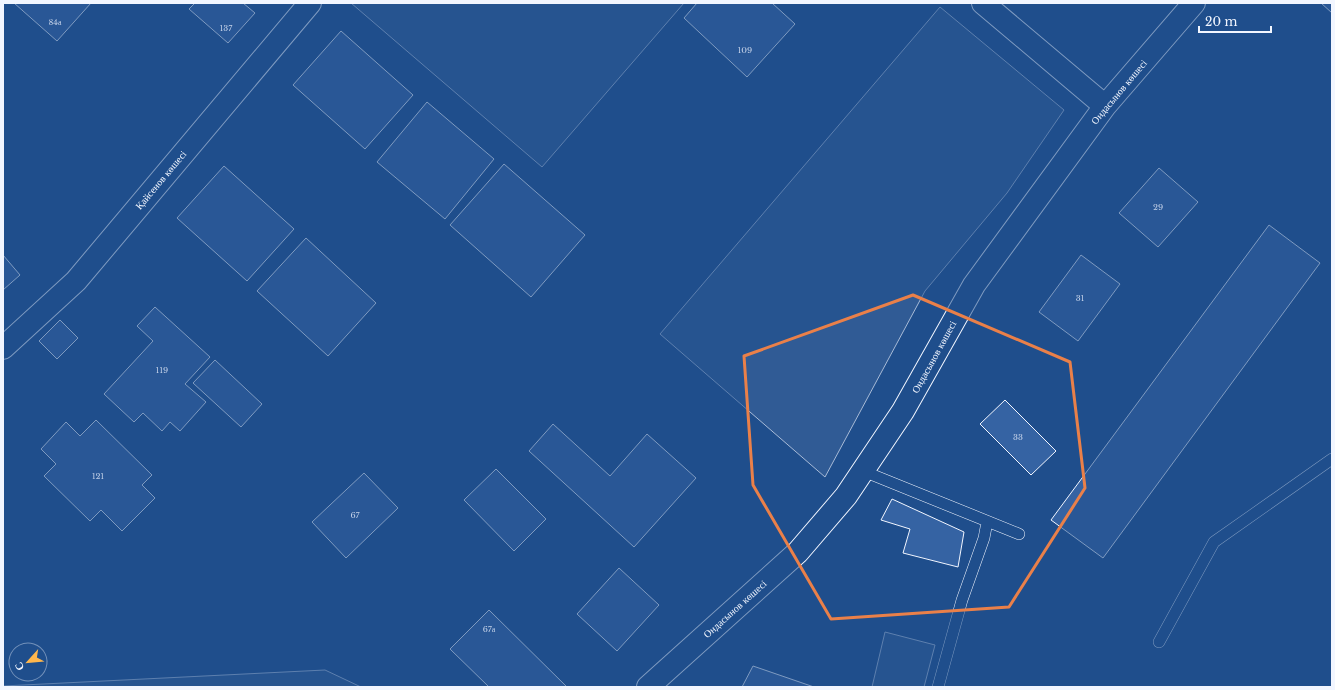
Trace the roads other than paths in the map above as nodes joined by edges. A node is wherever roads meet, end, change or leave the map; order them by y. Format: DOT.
graph roads {
  1 [pos="310,3"];
  2 [pos="983,3"];
  3 [pos="1194,3"];
  4 [pos="1105,106"];
  5 [pos="3,348"];
  6 [pos="1332,459"];
  7 [pos="863,471"];
  8 [pos="987,522"];
  9 [pos="1019,534"];
  10 [pos="1160,642"];
  11 [pos="648,687"];
  12 [pos="938,687"];
  1 -- 5 [label="street, Қайсенов көшесі"];
  2 -- 4 [label="street"];
  3 -- 4 [label="street, Ондасынов көшесі"];
  4 -- 7 [label="street, Ондасынов көшесі"];
  6 -- 10 [label="lane"];
  7 -- 8 [label="lane"];
  7 -- 11 [label="street, Ондасынов көшесі"];
  8 -- 9 [label="lane"];
  8 -- 12 [label="lane"];
}
